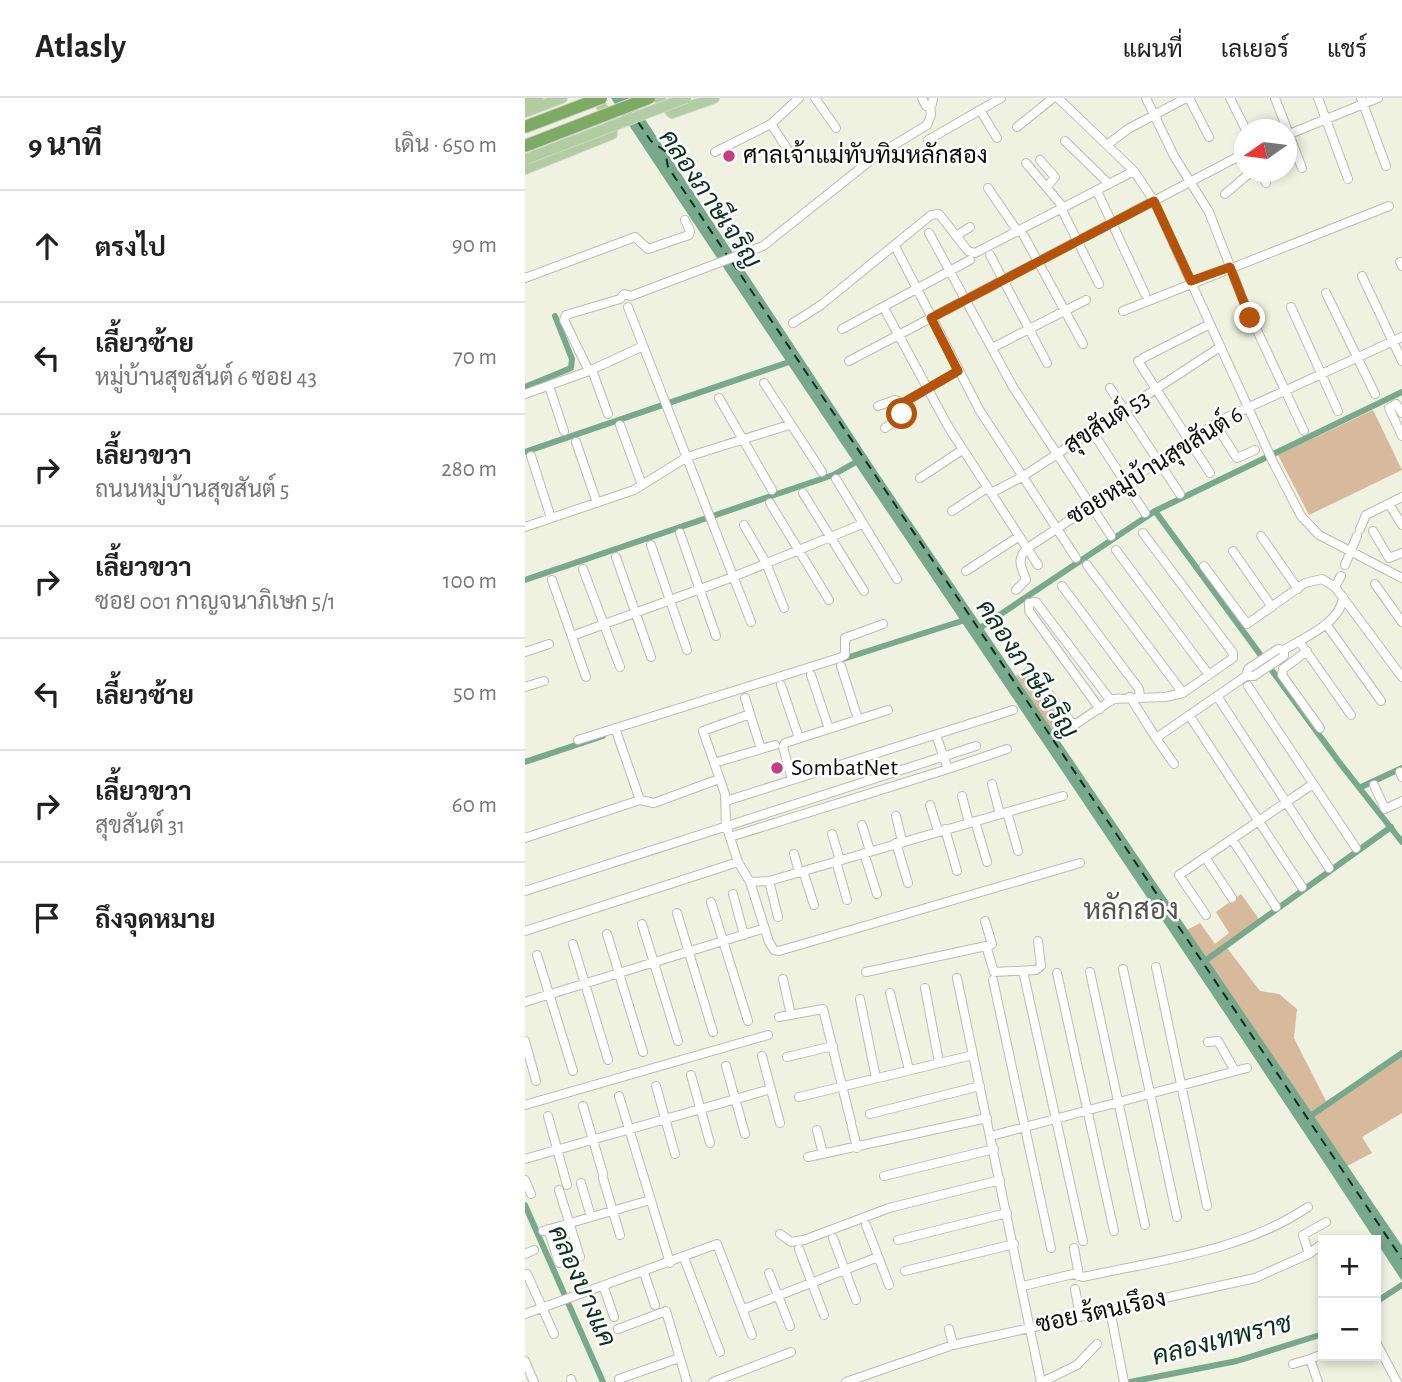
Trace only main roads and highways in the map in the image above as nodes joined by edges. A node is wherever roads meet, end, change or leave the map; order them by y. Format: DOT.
graph roads {
  1 [pos="538,98"];
  2 [pos="562,98"];
  3 [pos="596,98"];
  4 [pos="601,98"];
  5 [pos="649,98"];
  6 [pos="658,98"];
  7 [pos="686,98"];
  8 [pos="714,98"];
  9 [pos="525,103"];
  10 [pos="525,112"];
  11 [pos="525,127"];
  12 [pos="525,158"];
  1 -- 9 [label="main road"];
  2 -- 10 [label="main road"];
  3 -- 12 [label="main road"];
  4 -- 11 [label="highway, bridge"];
  5 -- 12 [label="highway, bridge"];
  6 -- 8 [label="main road"];
  7 -- 12 [label="main road, bridge"];
}
